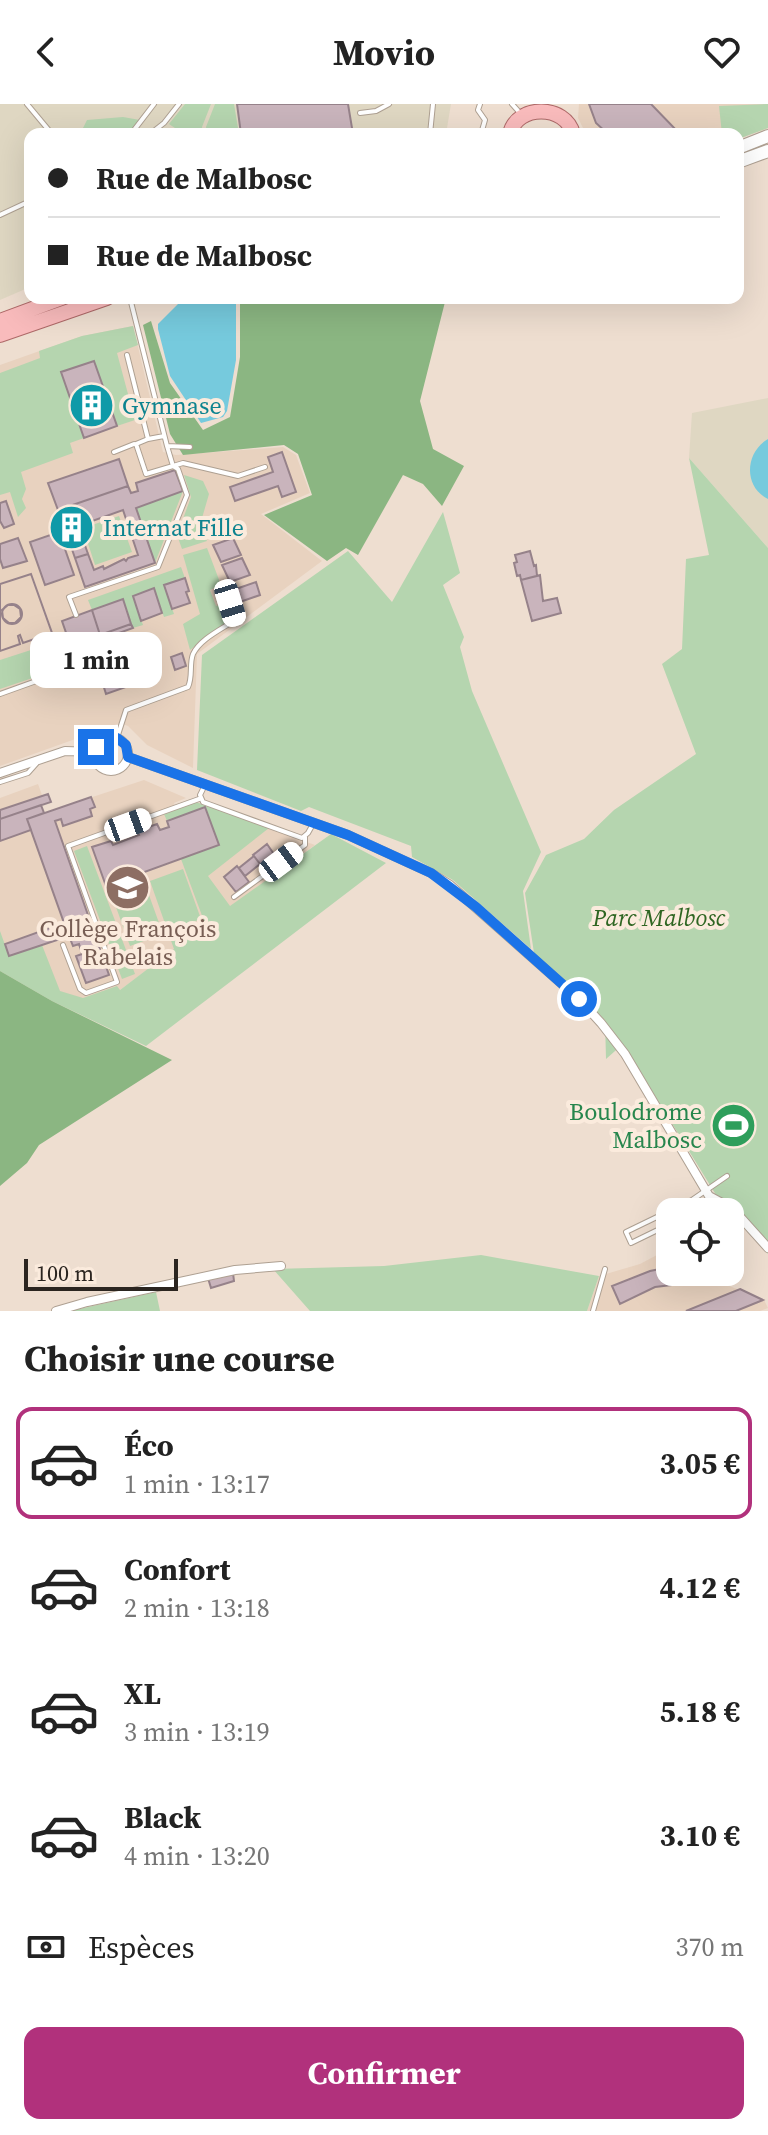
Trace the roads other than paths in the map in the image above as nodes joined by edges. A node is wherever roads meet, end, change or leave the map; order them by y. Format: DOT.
graph roads {
  1 [pos="27,104"];
  2 [pos="154,104"];
  3 [pos="179,104"];
  4 [pos="389,104"];
  5 [pos="433,104"];
  6 [pos="480,104"];
  7 [pos="544,104"];
  8 [pos="516,108"];
  9 [pos="567,110"];
  10 [pos="360,113"];
  11 [pos="47,128"];
  12 [pos="136,128"];
  13 [pos="158,128"];
  14 [pos="431,128"];
  15 [pos="483,128"];
  16 [pos="512,128"];
  17 [pos="768,136"];
  18 [pos="744,146"];
  19 [pos="768,151"];
  20 [pos="744,160"];
  21 [pos="24,204"];
  22 [pos="0,215"];
  23 [pos="46,304"];
  24 [pos="90,304"];
  25 [pos="131,304"];
  26 [pos="0,321"];
  27 [pos="0,335"];
  28 [pos="127,355"];
  29 [pos="164,436"];
  30 [pos="148,439"];
  31 [pos="136,444"];
  32 [pos="167,446"];
  33 [pos="190,447"];
  34 [pos="114,452"];
  35 [pos="173,466"];
  36 [pos="265,467"];
  37 [pos="225,587"];
  38 [pos="76,615"];
  39 [pos="86,645"];
  40 [pos="0,694"];
  41 [pos="117,738"];
  42 [pos="95,752"];
  43 [pos="128,757"];
  44 [pos="42,758"];
  45 [pos="0,773"];
  46 [pos="0,782"];
  47 [pos="205,785"];
  48 [pos="199,799"];
  49 [pos="313,824"];
  50 [pos="305,837"];
  51 [pos="234,897"];
  52 [pos="63,945"];
  53 [pos="727,1176"];
  54 [pos="707,1193"];
  55 [pos="696,1198"];
  56 [pos="706,1198"];
  57 [pos="715,1198"];
  58 [pos="656,1217"];
  59 [pos="744,1221"];
  60 [pos="656,1231"];
  61 [pos="768,1248"];
  62 [pos="281,1266"];
  63 [pos="605,1269"];
  64 [pos="56,1311"];
  65 [pos="593,1311"];
  1 -- 11 [label="lane"];
  2 -- 12 [label="lane"];
  3 -- 13 [label="lane"];
  4 -- 10 [label="lane"];
  5 -- 14 [label="lane"];
  6 -- 15 [label="lane"];
  7 -- 8 [label="main road"];
  7 -- 9 [label="main road"];
  8 -- 16 [label="main road"];
  17 -- 18 [label="main road"];
  19 -- 20 [label="main road"];
  21 -- 22 [label="lane"];
  23 -- 26 [label="main road"];
  24 -- 27 [label="main road"];
  25 -- 29 [label="lane"];
  28 -- 30 [label="lane"];
  29 -- 30 [label="lane"];
  29 -- 32 [label="lane"];
  30 -- 31 [label="lane"];
  31 -- 34 [label="lane"];
  31 -- 35 [label="lane"];
  32 -- 33 [label="lane"];
  32 -- 35 [label="lane"];
  35 -- 36 [label="lane"];
  35 -- 38 [label="lane"];
  37 -- 41 [label="lane"];
  39 -- 40 [label="lane"];
  41 -- 42 [label="street"];
  41 -- 43 [label="street"];
  42 -- 43 [label="street"];
  42 -- 44 [label="street"];
  43 -- 47 [label="street"];
  44 -- 45 [label="street"];
  44 -- 46 [label="lane"];
  47 -- 48 [label="lane"];
  47 -- 49 [label="street"];
  48 -- 50 [label="lane"];
  48 -- 52 [label="lane"];
  49 -- 50 [label="lane"];
  49 -- 54 [label="street"];
  50 -- 51 [label="lane"];
  53 -- 54 [label="lane"];
  54 -- 55 [label="lane"];
  54 -- 56 [label="lane"];
  54 -- 57 [label="street"];
  58 -- 60 [label="lane"];
  59 -- 61 [label="street"];
  62 -- 64 [label="street"];
  63 -- 65 [label="lane"];
}
